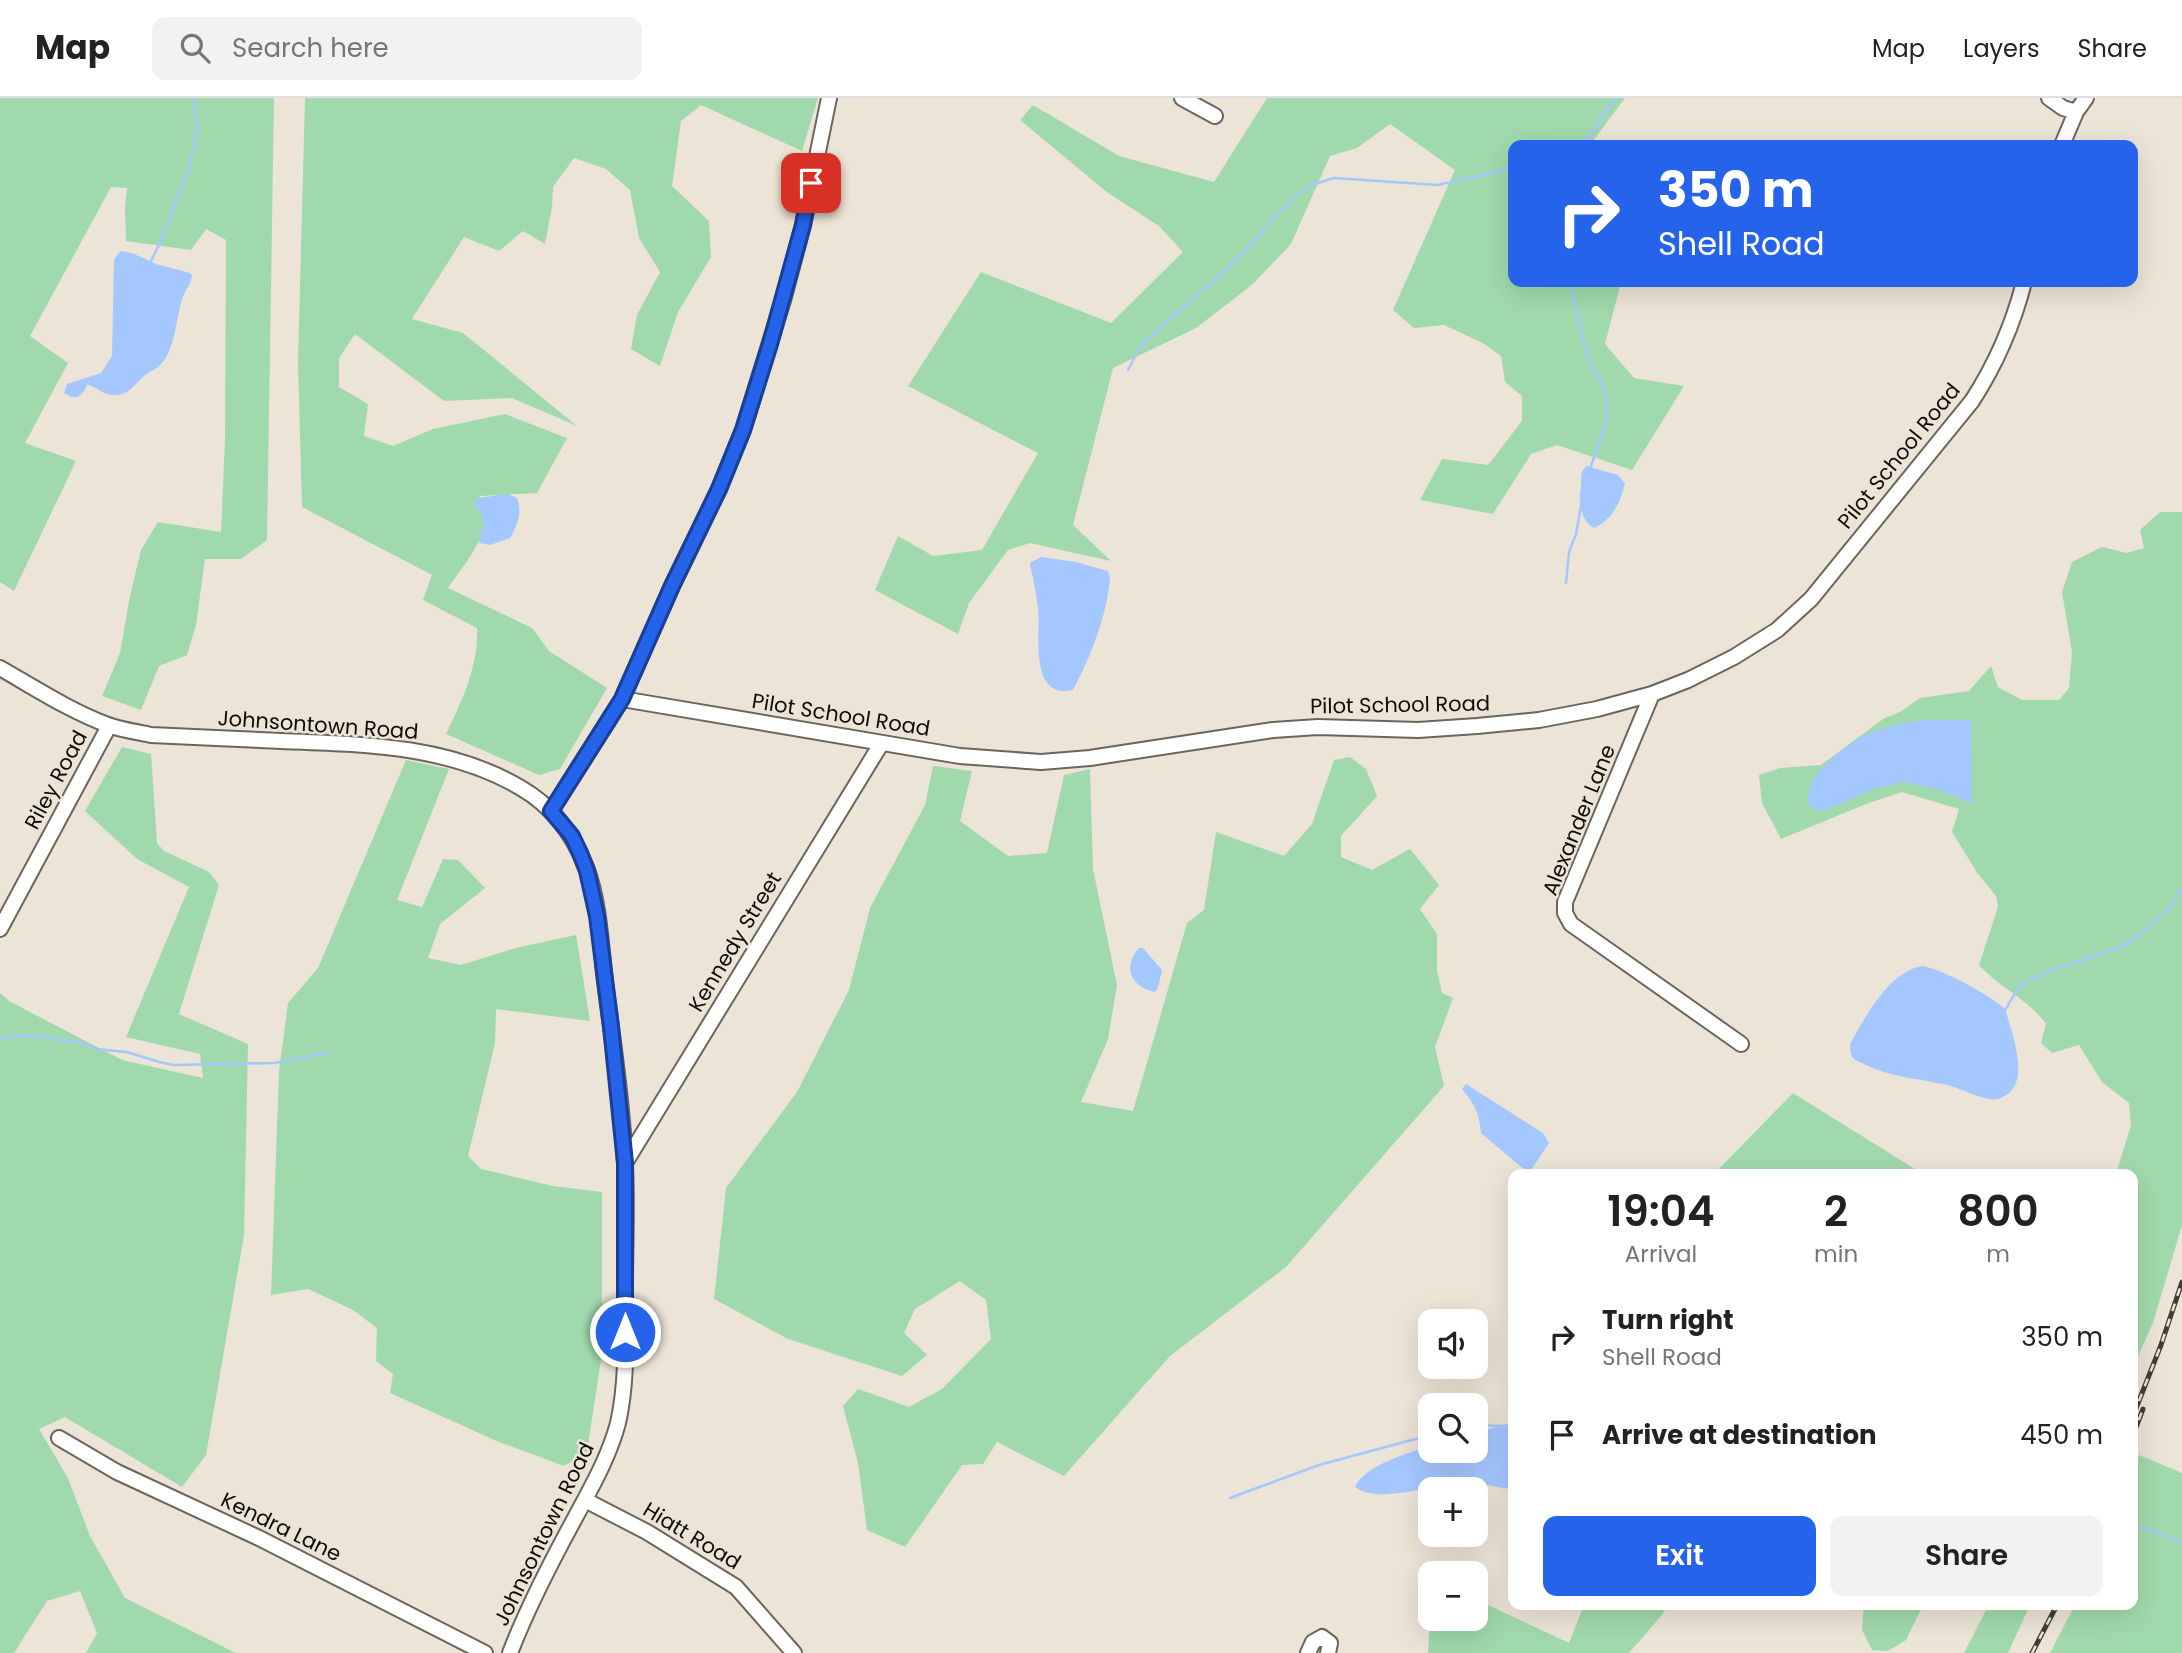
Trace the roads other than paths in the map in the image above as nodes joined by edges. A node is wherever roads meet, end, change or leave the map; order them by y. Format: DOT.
graph roads {
  1 [pos="829,98"];
  2 [pos="1182,98"];
  3 [pos="2049,98"];
  4 [pos="2086,98"];
  5 [pos="2076,112"];
  6 [pos="1215,116"];
  7 [pos="2064,140"];
  8 [pos="2022,287"];
  9 [pos="0,668"];
  10 [pos="1652,694"];
  11 [pos="622,699"];
  12 [pos="109,726"];
  13 [pos="881,744"];
  14 [pos="551,811"];
  15 [pos="0,929"];
  16 [pos="1741,1044"];
  17 [pos="625,1163"];
  18 [pos="59,1438"];
  19 [pos="585,1500"];
  20 [pos="485,1653"];
  21 [pos="510,1653"];
  22 [pos="794,1653"];
  23 [pos="1308,1653"];
  24 [pos="1328,1653"];
  1 -- 11 [label="street"];
  2 -- 6 [label="street"];
  3 -- 5 [label="street"];
  4 -- 5 [label="street"];
  5 -- 7 [label="street"];
  8 -- 10 [label="street, Pilot School Road"];
  9 -- 12 [label="street, Johnsontown Road"];
  10 -- 13 [label="street, Pilot School Road"];
  10 -- 16 [label="street, Alexander Lane"];
  11 -- 13 [label="street, Pilot School Road"];
  11 -- 14 [label="street"];
  12 -- 14 [label="street, Johnsontown Road"];
  12 -- 15 [label="street, Riley Road"];
  13 -- 17 [label="street, Kennedy Street"];
  14 -- 17 [label="street, Johnsontown Road"];
  17 -- 19 [label="street, Johnsontown Road"];
  18 -- 20 [label="street, Kendra Lane"];
  19 -- 21 [label="street, Johnsontown Road"];
  19 -- 22 [label="street, Hiatt Road"];
  23 -- 24 [label="street"];
}
